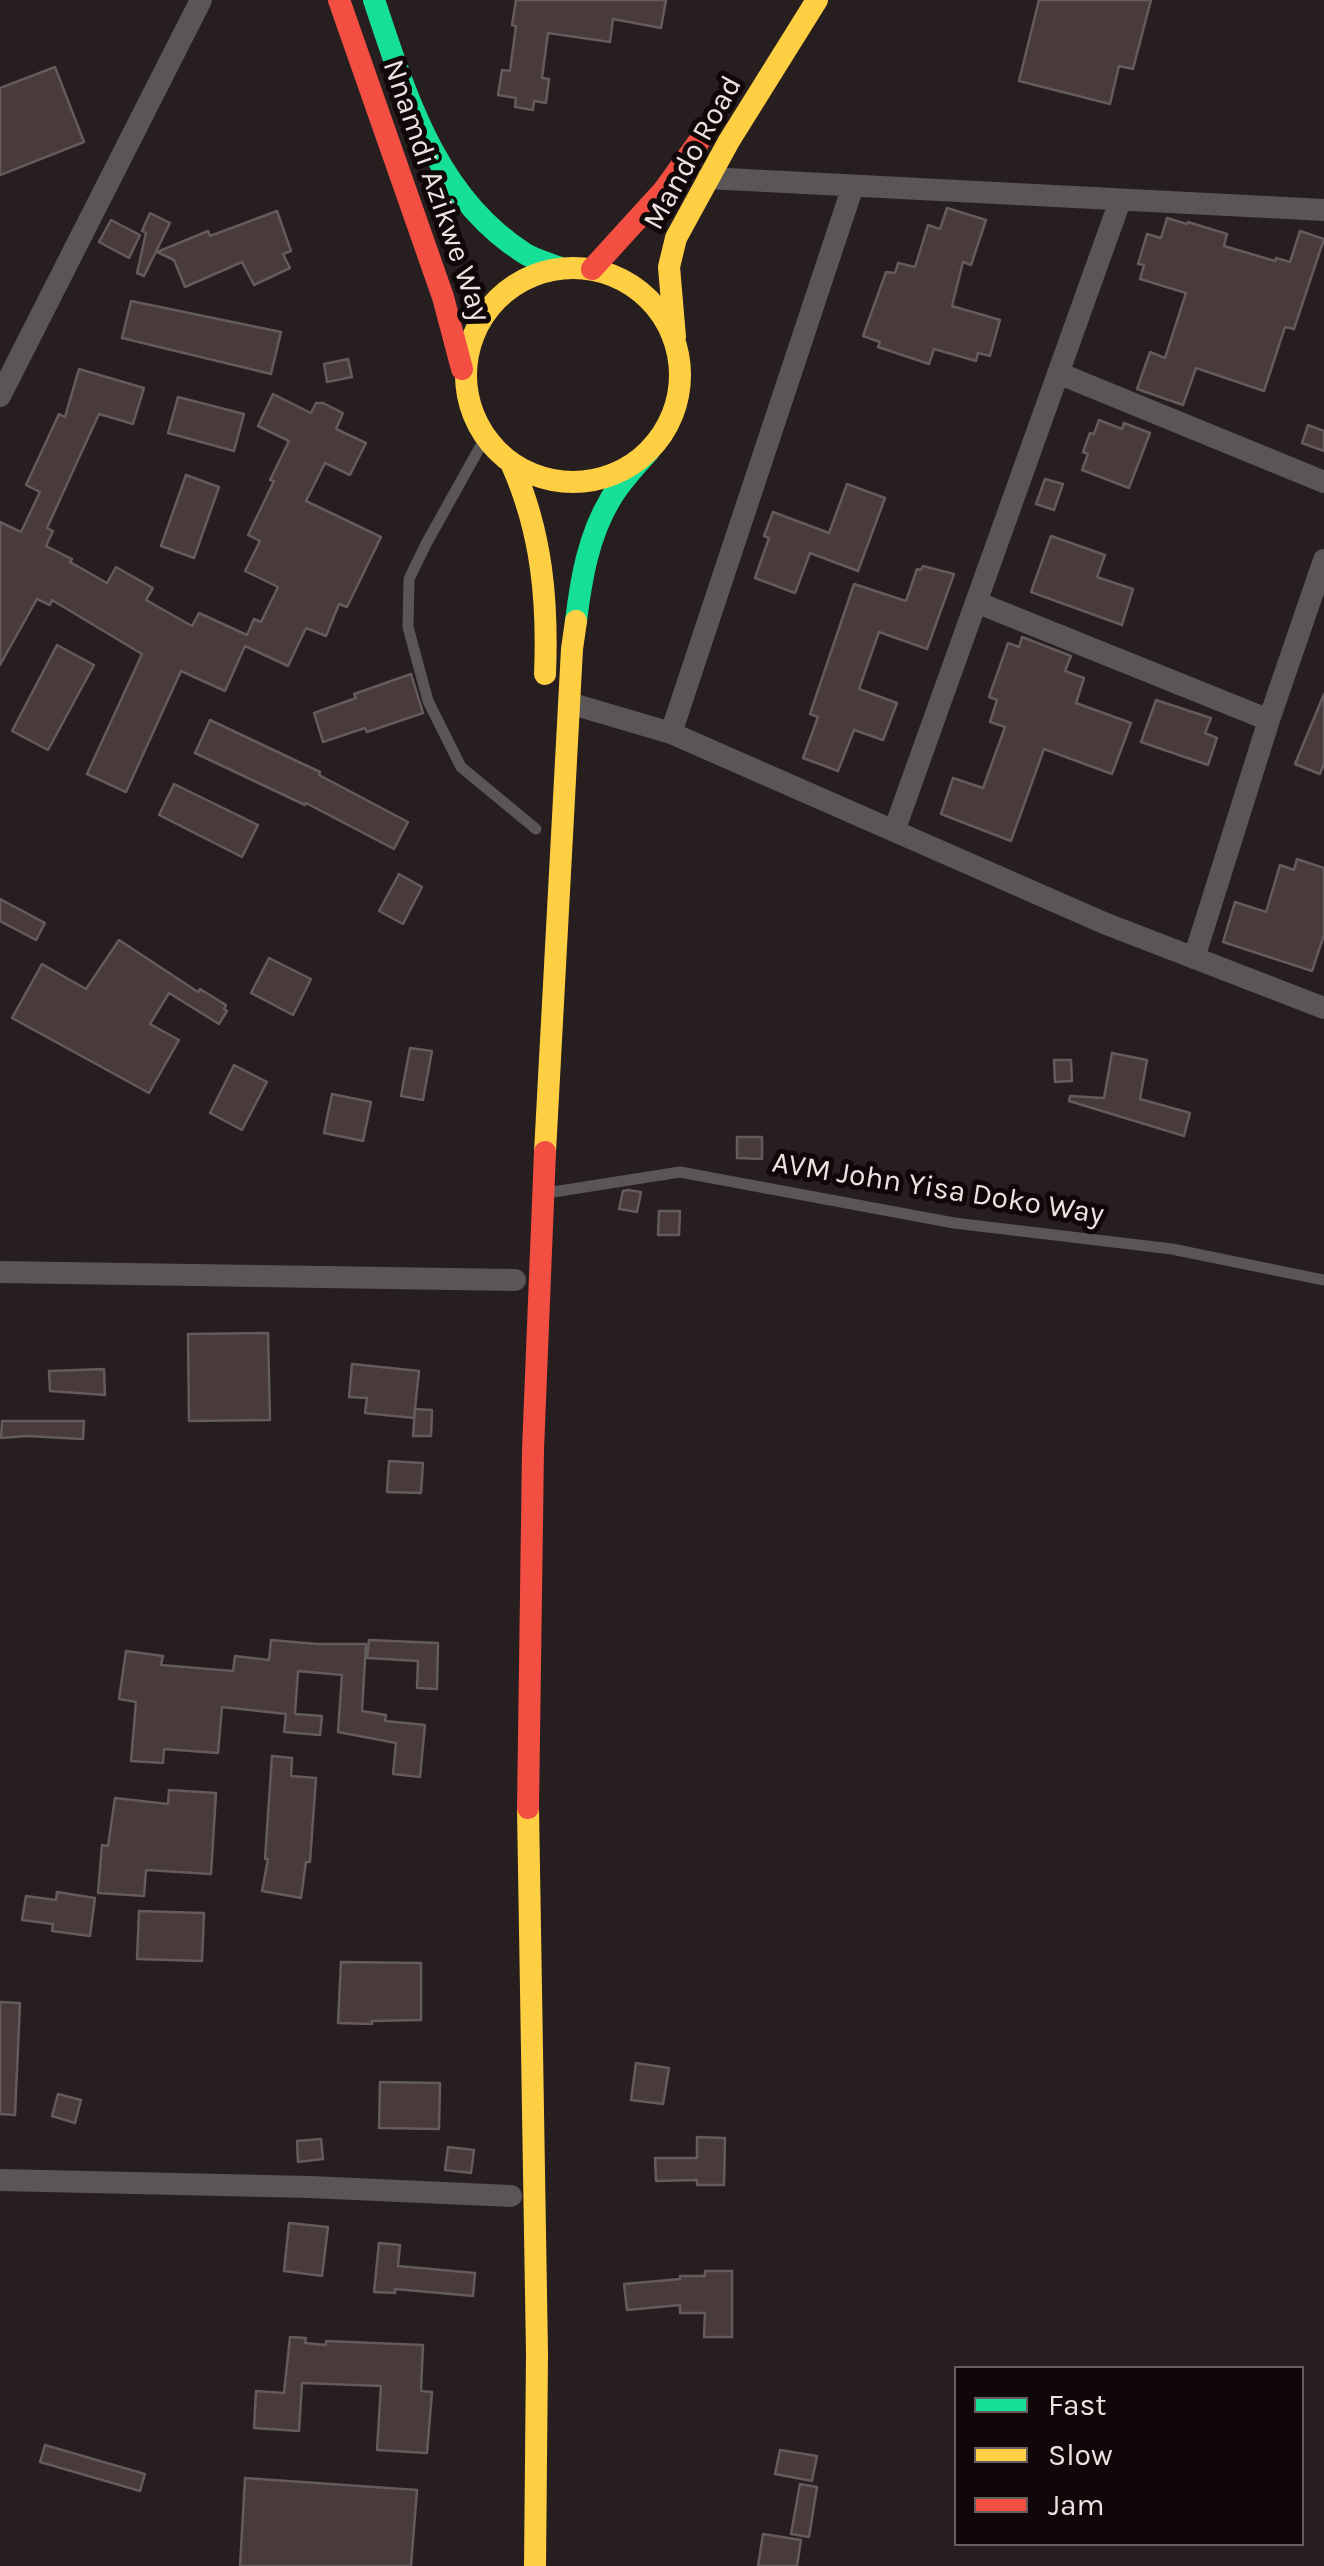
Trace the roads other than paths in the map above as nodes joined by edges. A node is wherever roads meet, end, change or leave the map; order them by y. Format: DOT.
graph roads {
  1 [pos="202,0"];
  2 [pos="339,0"];
  3 [pos="374,0"];
  4 [pos="817,0"];
  5 [pos="712,120"];
  6 [pos="708,178"];
  7 [pos="853,186"];
  8 [pos="1120,200"];
  9 [pos="1324,210"];
  10 [pos="560,268"];
  11 [pos="592,269"];
  12 [pos="677,347"];
  13 [pos="1058,372"];
  14 [pos="0,396"];
  15 [pos="468,404"];
  16 [pos="485,438"];
  17 [pos="649,451"];
  18 [pos="512,465"];
  19 [pos="1324,482"];
  20 [pos="1324,560"];
  21 [pos="976,602"];
  22 [pos="543,700"];
  23 [pos="569,703"];
  24 [pos="1268,720"];
  25 [pos="670,733"];
  26 [pos="538,792"];
  27 [pos="894,831"];
  28 [pos="536,839"];
  29 [pos="1194,958"];
  30 [pos="1324,1008"];
  31 [pos="544,1193"];
  32 [pos="0,1272"];
  33 [pos="1324,1280"];
  34 [pos="515,1281"];
  35 [pos="507,1717"];
  36 [pos="506,1823"];
  37 [pos="0,2180"];
  38 [pos="511,2196"];
  39 [pos="514,2308"];
  40 [pos="513,2549"];
  41 [pos="535,2566"];
  1 -- 14 [label="street"];
  2 -- 15 [label="highway, Nnamdi Azikwe Way"];
  3 -- 10 [label="highway, Nnamdi Azikwe Way"];
  4 -- 6 [label="highway, Mando Road"];
  5 -- 11 [label="highway, Mando Road"];
  6 -- 7 [label="street"];
  6 -- 12 [label="highway, Mando Road"];
  7 -- 8 [label="street"];
  7 -- 25 [label="street"];
  8 -- 9 [label="street"];
  8 -- 13 [label="street"];
  10 -- 11 [label="highway"];
  10 -- 15 [label="highway"];
  11 -- 12 [label="highway"];
  12 -- 17 [label="highway"];
  13 -- 19 [label="street"];
  13 -- 21 [label="street"];
  15 -- 16 [label="highway"];
  16 -- 18 [label="highway"];
  16 -- 28 [label="lane"];
  17 -- 18 [label="highway"];
  17 -- 23 [label="highway"];
  18 -- 22 [label="highway"];
  20 -- 24 [label="street"];
  21 -- 24 [label="street"];
  21 -- 27 [label="street"];
  23 -- 25 [label="street"];
  23 -- 31 [label="highway"];
  24 -- 29 [label="street"];
  25 -- 27 [label="street"];
  26 -- 28 [label="highway"];
  27 -- 29 [label="street"];
  29 -- 30 [label="street"];
  31 -- 33 [label="lane, AVM John Yisa Doko Way"];
  31 -- 41 [label="highway"];
  32 -- 34 [label="street"];
  35 -- 36 [label="highway"];
  37 -- 38 [label="street"];
  39 -- 40 [label="highway"];
}
